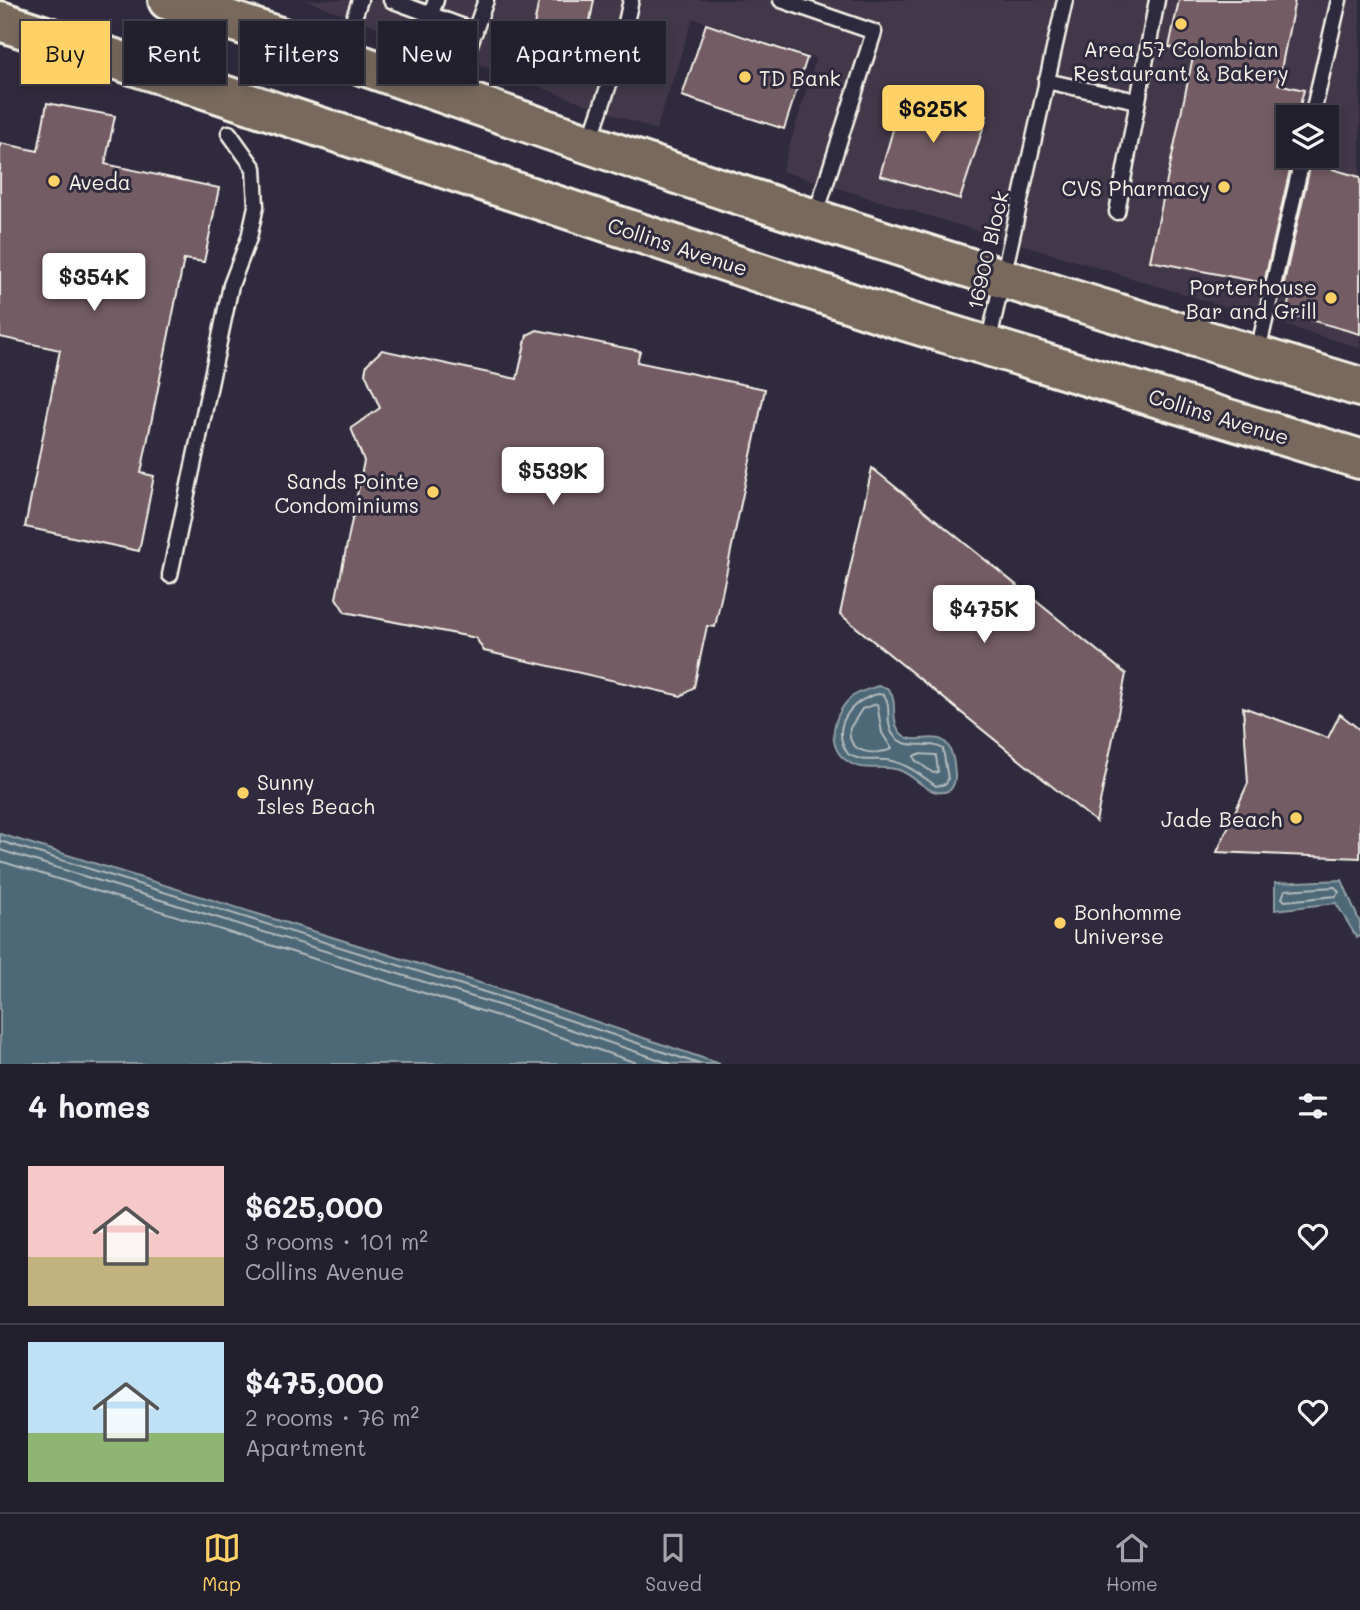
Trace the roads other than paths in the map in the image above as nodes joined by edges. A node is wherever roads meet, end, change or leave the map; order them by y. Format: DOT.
graph roads {
  1 [pos="168,0"];
  2 [pos="258,0"];
  3 [pos="360,0"];
  4 [pos="436,0"];
  5 [pos="486,0"];
  6 [pos="631,0"];
  7 [pos="781,0"];
  8 [pos="1065,0"];
  9 [pos="1157,0"];
  10 [pos="1339,0"];
  11 [pos="396,1"];
  12 [pos="430,14"];
  13 [pos="0,21"];
  14 [pos="285,21"];
  15 [pos="345,21"];
  16 [pos="449,21"];
  17 [pos="240,24"];
  18 [pos="477,25"];
  19 [pos="364,65"];
  20 [pos="1046,81"];
  21 [pos="456,84"];
  22 [pos="452,95"];
  23 [pos="1137,101"];
  24 [pos="1315,105"];
  25 [pos="229,134"];
  26 [pos="589,144"];
  27 [pos="1300,168"];
  28 [pos="1117,212"];
  29 [pos="814,218"];
  30 [pos="1003,278"];
  31 [pos="987,346"];
  32 [pos="1257,355"];
  33 [pos="1360,387"];
  34 [pos="1360,459"];
  35 [pos="170,575"];
  1 -- 17 [label="main road"];
  2 -- 14 [label="main road"];
  3 -- 15 [label="lane"];
  4 -- 12 [label="lane"];
  5 -- 18 [label="lane"];
  6 -- 26 [label="lane"];
  7 -- 29 [label="lane"];
  8 -- 20 [label="lane, 16900 Block"];
  9 -- 23 [label="lane"];
  10 -- 24 [label="lane"];
  11 -- 12 [label="lane"];
  12 -- 16 [label="lane"];
  13 -- 31 [label="main road, Collins Avenue"];
  19 -- 22 [label="main road"];
  20 -- 23 [label="lane"];
  20 -- 30 [label="lane, 16900 Block"];
  21 -- 22 [label="lane"];
  22 -- 26 [label="main road"];
  23 -- 28 [label="lane"];
  25 -- 35 [label="lane"];
  26 -- 29 [label="main road"];
  27 -- 32 [label="lane"];
  29 -- 30 [label="main road"];
  30 -- 31 [label="lane, 16900 Block"];
  30 -- 32 [label="main road"];
  31 -- 34 [label="main road, Collins Avenue"];
  32 -- 33 [label="main road"];
}
